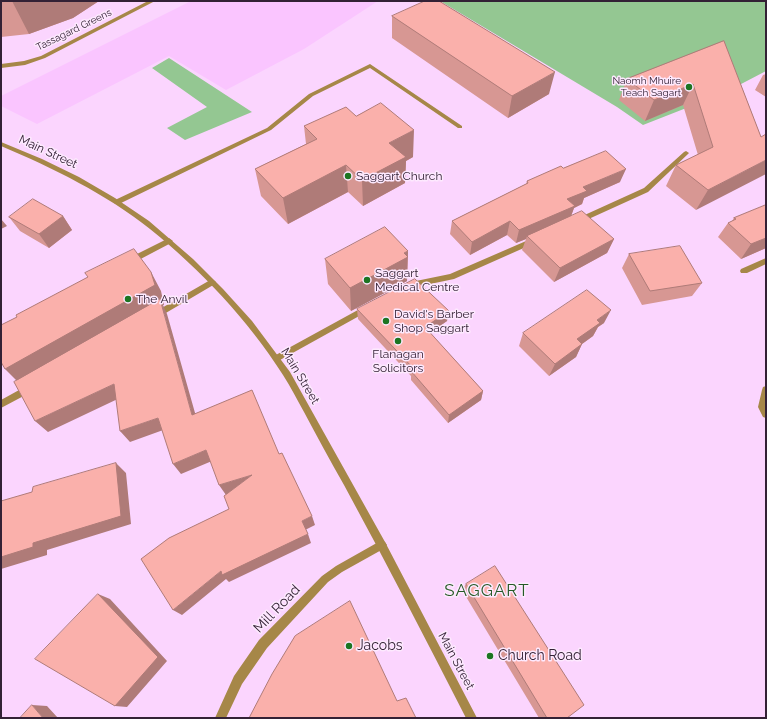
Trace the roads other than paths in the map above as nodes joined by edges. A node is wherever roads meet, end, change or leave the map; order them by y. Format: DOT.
graph roads {
  1 [pos="152,1"];
  2 [pos="1,66"];
  3 [pos="460,128"];
  4 [pos="1,144"];
  5 [pos="686,154"];
  6 [pos="117,202"];
  7 [pos="574,223"];
  8 [pos="538,239"];
  9 [pos="169,241"];
  10 [pos="766,262"];
  11 [pos="125,264"];
  12 [pos="744,271"];
  13 [pos="212,282"];
  14 [pos="402,289"];
  15 [pos="374,304"];
  16 [pos="148,319"];
  17 [pos="277,358"];
  18 [pos="34,385"];
  19 [pos="766,390"];
  20 [pos="1,404"];
  21 [pos="766,414"];
  22 [pos="382,545"];
  23 [pos="220,718"];
  24 [pos="472,718"];
  1 -- 2 [label="street, Tassagard Greens"];
  3 -- 6 [label="street"];
  4 -- 6 [label="street, Main Street"];
  5 -- 7 [label="street"];
  6 -- 9 [label="street, Main Street"];
  8 -- 14 [label="street"];
  9 -- 11 [label="street"];
  9 -- 13 [label="street, Main Street"];
  10 -- 12 [label="street"];
  13 -- 16 [label="street"];
  13 -- 17 [label="street, Main Street"];
  15 -- 17 [label="street"];
  17 -- 22 [label="street, Main Street"];
  18 -- 20 [label="street"];
  19 -- 21 [label="street"];
  22 -- 23 [label="street, Mill Road"];
  22 -- 24 [label="street, Main Street"];
}
